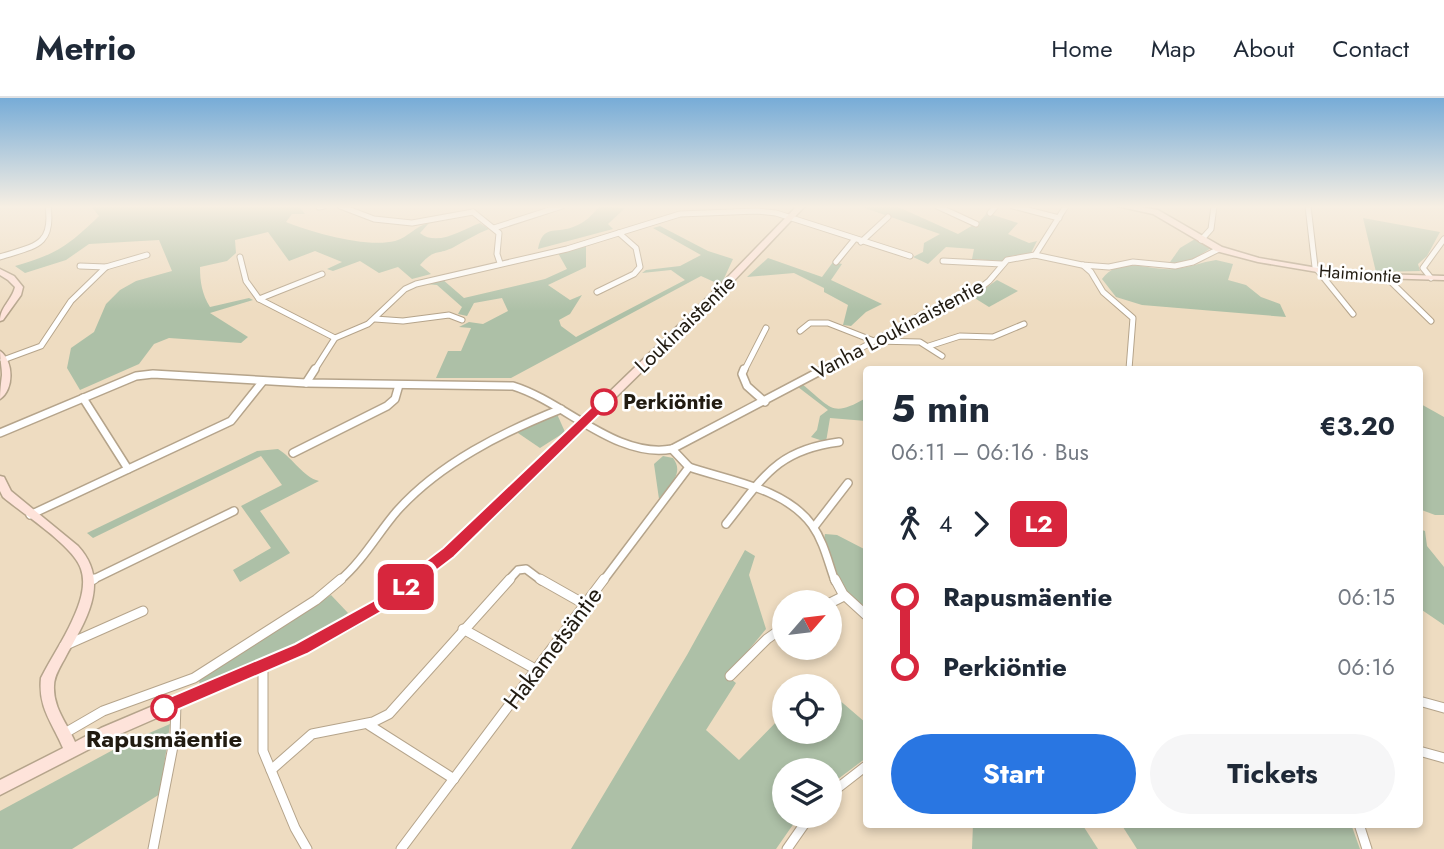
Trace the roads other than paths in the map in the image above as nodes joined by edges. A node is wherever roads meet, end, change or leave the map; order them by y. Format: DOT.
graph roads {
  1 [pos="38,241"];
  2 [pos="499,241"];
  3 [pos="593,241"];
  4 [pos="628,241"];
  5 [pos="769,241"];
  6 [pos="853,241"];
  7 [pos="858,241"];
  8 [pos="1044,241"];
  9 [pos="1203,241"];
  10 [pos="1311,241"];
  11 [pos="1443,241"];
  12 [pos="861,242"];
  13 [pos="1219,249"];
  14 [pos="147,255"];
  15 [pos="1035,255"];
  16 [pos="910,256"];
  17 [pos="0,257"];
  18 [pos="240,257"];
  19 [pos="943,261"];
  20 [pos="836,262"];
  21 [pos="500,263"];
  22 [pos="1002,264"];
  23 [pos="1082,265"];
  24 [pos="80,266"];
  25 [pos="106,267"];
  26 [pos="1109,267"];
  27 [pos="0,271"];
  28 [pos="1317,272"];
  29 [pos="322,274"];
  30 [pos="1095,278"];
  31 [pos="1387,278"];
  32 [pos="1431,278"];
  33 [pos="1444,278"];
  34 [pos="597,292"];
  35 [pos="260,299"];
  36 [pos="1353,314"];
  37 [pos="0,318"];
  38 [pos="375,319"];
  39 [pos="462,320"];
  40 [pos="1431,321"];
  41 [pos="1024,324"];
  42 [pos="766,328"];
  43 [pos="800,331"];
  44 [pos="335,338"];
  45 [pos="874,341"];
  46 [pos="929,346"];
  47 [pos="942,356"];
  48 [pos="1,357"];
  49 [pos="1129,366"];
  50 [pos="4,374"];
  51 [pos="263,381"];
  52 [pos="306,383"];
  53 [pos="399,385"];
  54 [pos="0,396"];
  55 [pos="83,398"];
  56 [pos="765,401"];
  57 [pos="561,409"];
  58 [pos="585,422"];
  59 [pos="0,433"];
  60 [pos="839,443"];
  61 [pos="672,449"];
  62 [pos="293,453"];
  63 [pos="689,467"];
  64 [pos="128,469"];
  65 [pos="0,480"];
  66 [pos="848,483"];
  67 [pos="755,488"];
  68 [pos="234,511"];
  69 [pos="30,515"];
  70 [pos="726,524"];
  71 [pos="814,527"];
  72 [pos="90,581"];
  73 [pos="839,590"];
  74 [pos="842,597"];
  75 [pos="586,604"];
  76 [pos="144,611"];
  77 [pos="863,613"];
  78 [pos="463,629"];
  79 [pos="772,635"];
  80 [pos="63,647"];
  81 [pos="263,666"];
  82 [pos="537,670"];
  83 [pos="730,676"];
  84 [pos="1423,702"];
  85 [pos="176,703"];
  86 [pos="1444,708"];
  87 [pos="369,725"];
  88 [pos="65,733"];
  89 [pos="71,750"];
  90 [pos="1423,752"];
  91 [pos="1444,758"];
  92 [pos="863,768"];
  93 [pos="271,770"];
  94 [pos="454,779"];
  95 [pos="842,785"];
  96 [pos="0,788"];
  97 [pos="802,828"];
  98 [pos="1360,828"];
  99 [pos="153,849"];
  100 [pos="307,849"];
  101 [pos="401,849"];
  102 [pos="788,849"];
  103 [pos="1367,849"];
  1 -- 17 [label="street"];
  2 -- 21 [label="street"];
  3 -- 21 [label="street"];
  4 -- 34 [label="street"];
  5 -- 58 [label="street, Loukinaistentie"];
  6 -- 20 [label="street"];
  7 -- 12 [label="street"];
  8 -- 15 [label="street"];
  9 -- 13 [label="street, Haimiontie"];
  10 -- 28 [label="street"];
  11 -- 32 [label="street"];
  12 -- 16 [label="street"];
  13 -- 26 [label="street, Vanha Loukinaistentie"];
  13 -- 28 [label="street, Haimiontie"];
  14 -- 25 [label="street"];
  15 -- 22 [label="street, Vanha Loukinaistentie"];
  15 -- 23 [label="street, Vanha Loukinaistentie"];
  18 -- 35 [label="street"];
  19 -- 22 [label="street"];
  21 -- 38 [label="street"];
  22 -- 45 [label="street, Vanha Loukinaistentie"];
  23 -- 26 [label="street, Vanha Loukinaistentie"];
  23 -- 30 [label="street"];
  24 -- 25 [label="street"];
  25 -- 48 [label="street"];
  26 -- 30 [label="street"];
  27 -- 37 [label="street"];
  28 -- 31 [label="street, Haimiontie"];
  28 -- 36 [label="street"];
  29 -- 35 [label="street"];
  30 -- 49 [label="street"];
  31 -- 32 [label="street, Haimiontie"];
  31 -- 40 [label="street"];
  32 -- 33 [label="street, Haimiontie"];
  35 -- 44 [label="street"];
  38 -- 39 [label="street"];
  38 -- 44 [label="street"];
  41 -- 46 [label="street"];
  42 -- 56 [label="street"];
  43 -- 45 [label="street"];
  44 -- 52 [label="street"];
  45 -- 46 [label="street"];
  45 -- 56 [label="street, Vanha Loukinaistentie"];
  46 -- 47 [label="street"];
  48 -- 50 [label="street"];
  50 -- 54 [label="street"];
  51 -- 52 [label="street"];
  51 -- 55 [label="street"];
  51 -- 64 [label="street"];
  52 -- 53 [label="street"];
  53 -- 57 [label="street"];
  53 -- 62 [label="street"];
  55 -- 59 [label="street"];
  55 -- 64 [label="street"];
  56 -- 61 [label="street, Vanha Loukinaistentie"];
  57 -- 58 [label="street"];
  57 -- 88 [label="street"];
  58 -- 61 [label="street, Vanha Loukinaistentie"];
  58 -- 81 [label="street, Loukinaistentie"];
  60 -- 67 [label="street"];
  61 -- 63 [label="street"];
  63 -- 67 [label="street"];
  63 -- 75 [label="street, Hakametsäntie"];
  64 -- 69 [label="street"];
  65 -- 69 [label="street"];
  66 -- 71 [label="street"];
  67 -- 70 [label="street"];
  67 -- 71 [label="street"];
  68 -- 72 [label="street"];
  69 -- 72 [label="street"];
  71 -- 73 [label="street"];
  72 -- 80 [label="street"];
  74 -- 77 [label="street"];
  75 -- 78 [label="street"];
  75 -- 82 [label="street, Hakametsäntie"];
  76 -- 80 [label="street"];
  78 -- 82 [label="street"];
  78 -- 87 [label="street"];
  79 -- 83 [label="street"];
  80 -- 88 [label="street"];
  81 -- 85 [label="street, Loukinaistentie"];
  81 -- 93 [label="street"];
  82 -- 94 [label="street, Hakametsäntie"];
  84 -- 86 [label="street"];
  85 -- 89 [label="street, Loukinaistentie"];
  85 -- 99 [label="street"];
  87 -- 93 [label="street"];
  87 -- 94 [label="street"];
  88 -- 89 [label="street"];
  89 -- 96 [label="street, Loukinaistentie"];
  90 -- 91 [label="street"];
  92 -- 95 [label="street"];
  93 -- 100 [label="street"];
  94 -- 101 [label="street, Hakametsäntie"];
  97 -- 102 [label="street"];
  98 -- 103 [label="street"];
}
